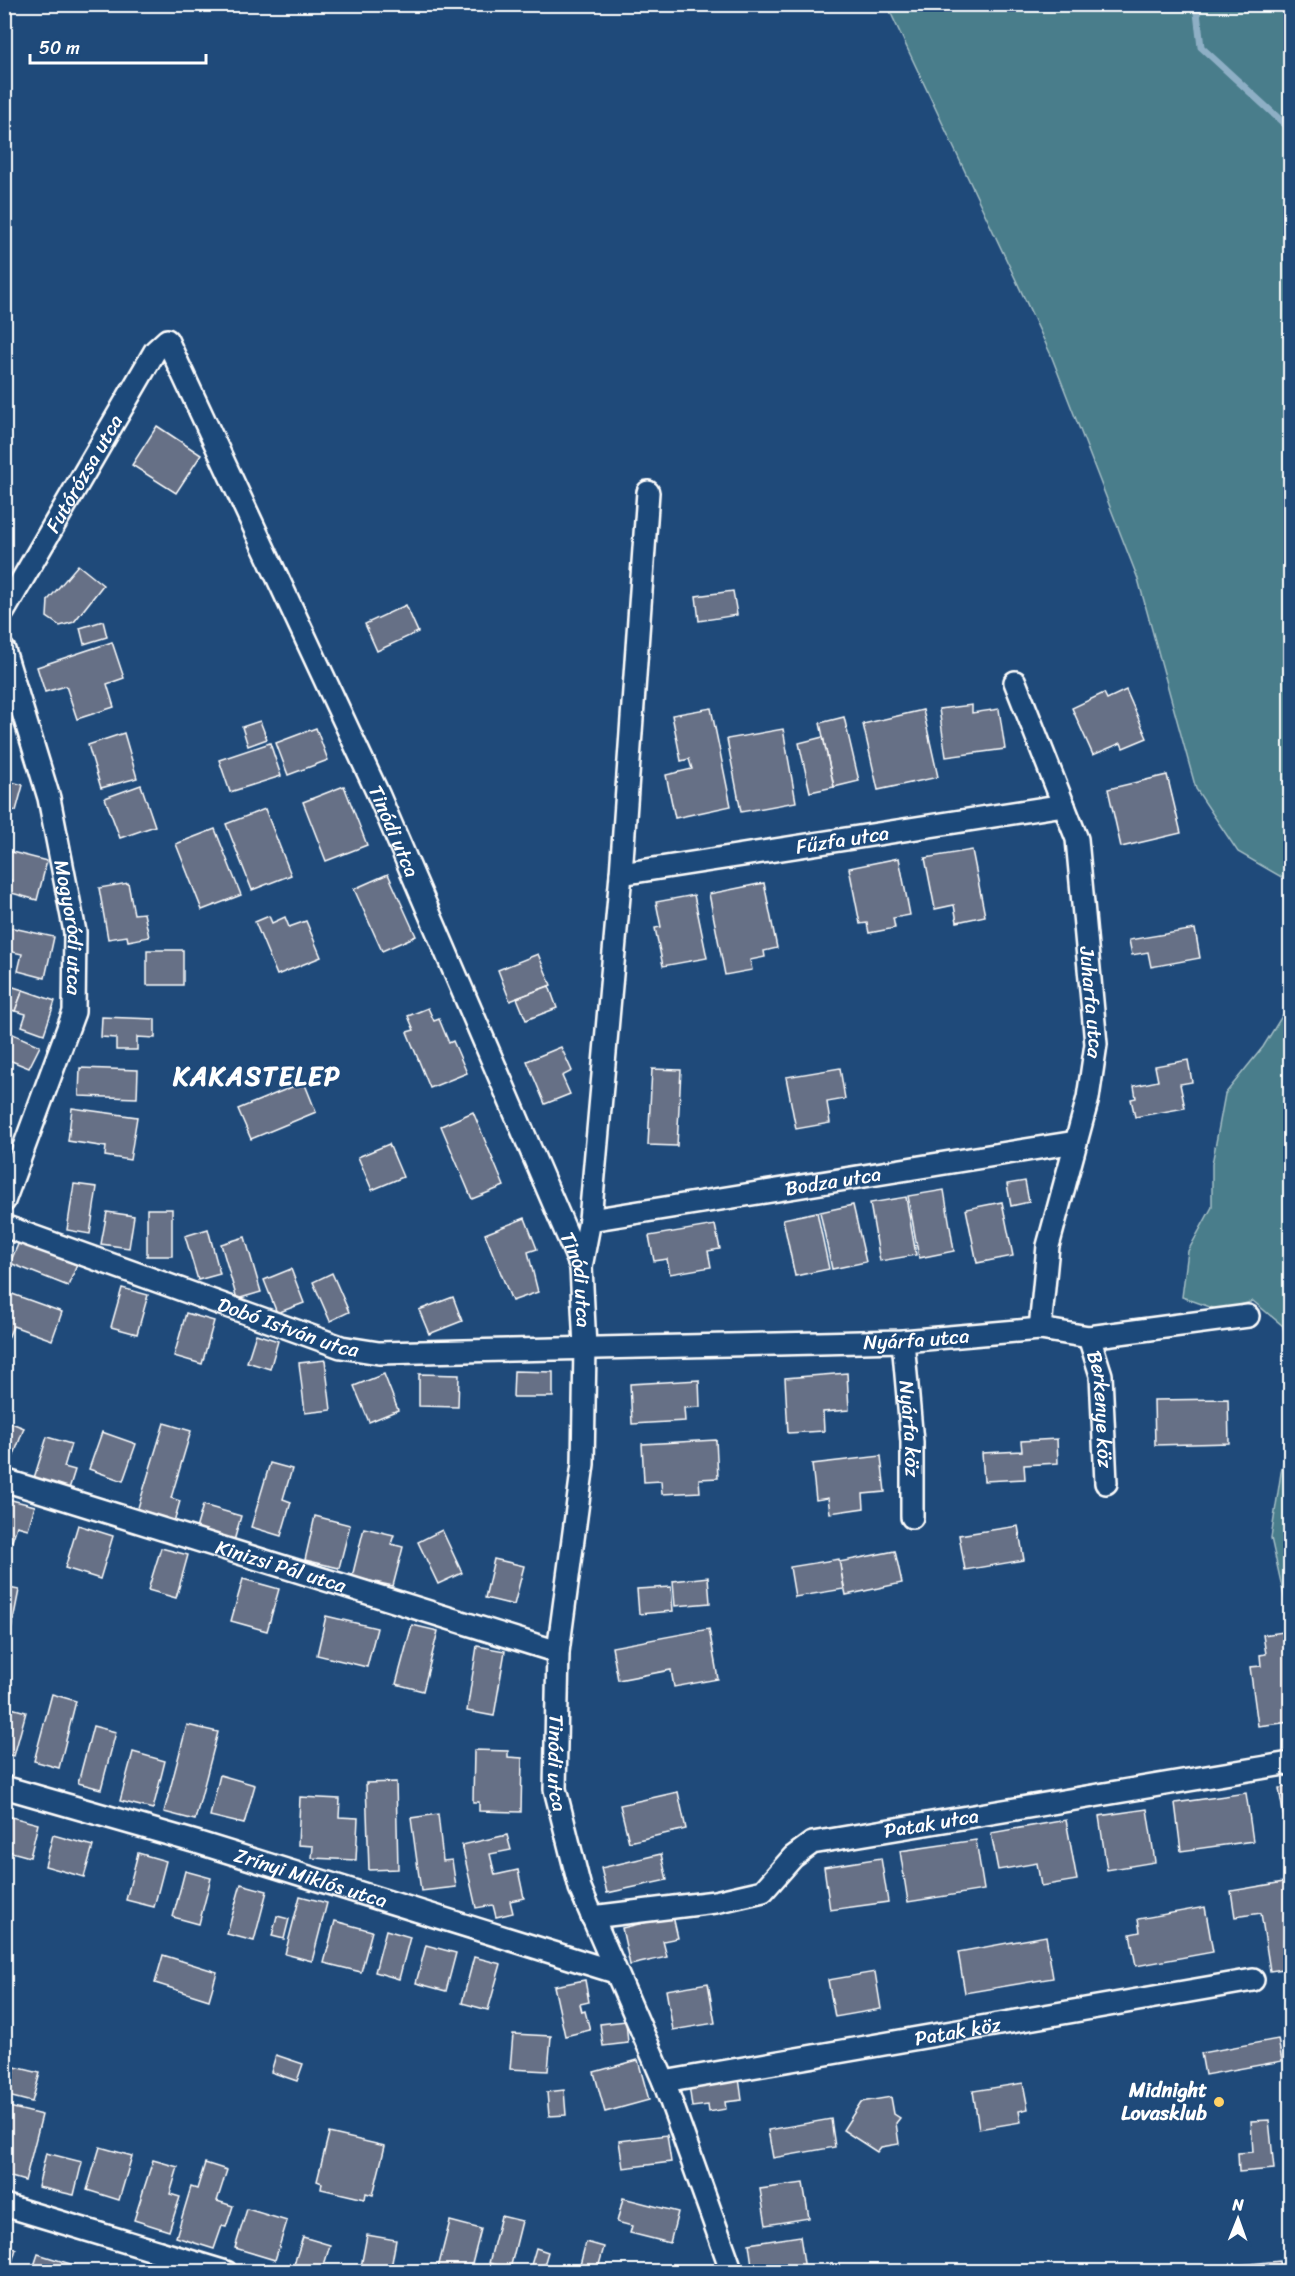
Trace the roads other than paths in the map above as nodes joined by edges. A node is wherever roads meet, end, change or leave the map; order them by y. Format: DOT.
graph roads {
  1 [pos="167,340"];
  2 [pos="648,492"];
  3 [pos="4,611"];
  4 [pos="4,650"];
  5 [pos="1015,682"];
  6 [pos="1064,805"];
  7 [pos="621,874"];
  8 [pos="1076,1142"];
  9 [pos="4,1202"];
  10 [pos="590,1220"];
  11 [pos="4,1226"];
  12 [pos="581,1267"];
  13 [pos="1248,1316"];
  14 [pos="1040,1329"];
  15 [pos="1089,1337"];
  16 [pos="903,1341"];
  17 [pos="585,1347"];
  18 [pos="4,1480"];
  19 [pos="1106,1483"];
  20 [pos="912,1517"];
  21 [pos="558,1652"];
  22 [pos="1290,1763"];
  23 [pos="4,1787"];
  24 [pos="592,1917"];
  25 [pos="615,1972"];
  26 [pos="1252,1980"];
  27 [pos="664,2082"];
  28 [pos="4,2205"];
  29 [pos="226,2271"];
  30 [pos="732,2271"];
  1 -- 3 [label="street, Futórózsa utca"];
  1 -- 12 [label="street, Tinódi utca"];
  2 -- 7 [label="street"];
  4 -- 9 [label="street, Mogyoródi utca"];
  5 -- 6 [label="street, Juharfa utca"];
  6 -- 7 [label="street, Fűzfa utca"];
  6 -- 8 [label="street, Juharfa utca"];
  7 -- 10 [label="street"];
  8 -- 10 [label="street, Bodza utca"];
  8 -- 14 [label="street, Juharfa utca"];
  10 -- 12 [label="street"];
  11 -- 17 [label="street, Dobó István utca"];
  12 -- 17 [label="street, Tinódi utca"];
  13 -- 15 [label="street, Nyárfa utca"];
  14 -- 15 [label="street, Nyárfa utca"];
  14 -- 16 [label="street, Nyárfa utca"];
  15 -- 19 [label="street, Berkenye köz"];
  16 -- 17 [label="street, Nyárfa utca"];
  16 -- 20 [label="street, Nyárfa köz"];
  17 -- 21 [label="street, Tinódi utca"];
  18 -- 21 [label="street, Kinizsi Pál utca"];
  21 -- 24 [label="street, Tinódi utca"];
  22 -- 24 [label="street, Patak utca"];
  23 -- 25 [label="street, Zrínyi Miklós utca"];
  24 -- 25 [label="street, Tinódi utca"];
  25 -- 27 [label="street, Tinódi utca"];
  26 -- 27 [label="street, Patak köz"];
  27 -- 30 [label="street, Tinódi utca"];
  28 -- 29 [label="street"];
}
